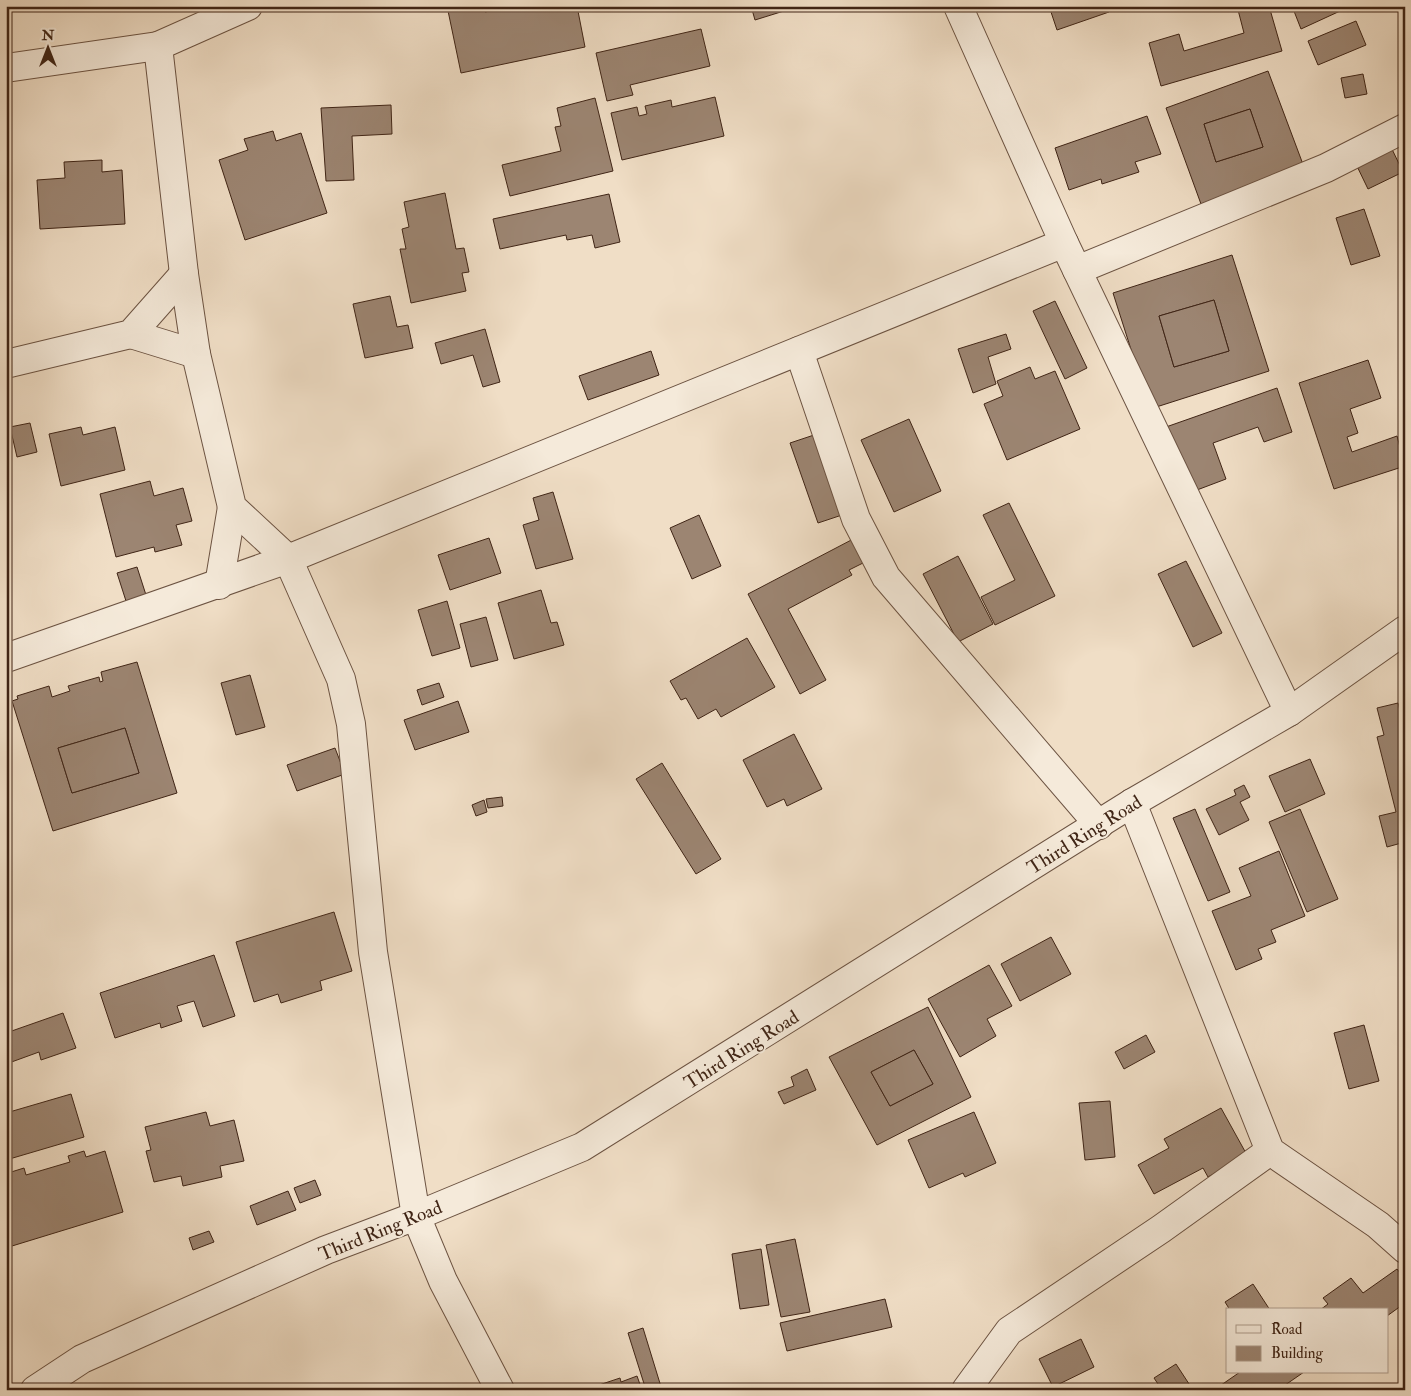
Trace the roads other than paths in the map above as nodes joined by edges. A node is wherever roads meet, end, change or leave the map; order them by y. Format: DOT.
graph roads {
  1 [pos="248,6"];
  2 [pos="958,6"];
  3 [pos="158,46"];
  4 [pos="6,68"];
  5 [pos="1405,128"];
  6 [pos="1064,243"];
  7 [pos="1077,270"];
  8 [pos="184,274"];
  9 [pos="131,334"];
  10 [pos="799,352"];
  11 [pos="196,354"];
  12 [pos="6,364"];
  13 [pos="232,507"];
  14 [pos="288,559"];
  15 [pos="219,585"];
  16 [pos="1405,630"];
  17 [pos="6,658"];
  18 [pos="1290,712"];
  19 [pos="1132,803"];
  20 [pos="1099,825"];
  21 [pos="1270,1151"];
  22 [pos="416,1216"];
  23 [pos="1405,1249"];
  24 [pos="35,1390"];
  25 [pos="500,1390"];
  26 [pos="966,1390"];
  1 -- 3 [label="street"];
  2 -- 6 [label="street"];
  3 -- 4 [label="street"];
  3 -- 8 [label="street"];
  5 -- 7 [label="street"];
  6 -- 7 [label="street"];
  6 -- 10 [label="street"];
  7 -- 18 [label="street"];
  8 -- 9 [label="street"];
  8 -- 11 [label="street"];
  9 -- 11 [label="street"];
  9 -- 12 [label="street"];
  10 -- 14 [label="street"];
  10 -- 20 [label="street"];
  11 -- 13 [label="street"];
  13 -- 14 [label="street"];
  13 -- 15 [label="street"];
  14 -- 15 [label="street"];
  14 -- 22 [label="street"];
  15 -- 17 [label="street"];
  16 -- 18 [label="street, Third Ring Road"];
  18 -- 19 [label="street, Third Ring Road"];
  19 -- 20 [label="street, Third Ring Road"];
  19 -- 21 [label="street"];
  20 -- 22 [label="street, Third Ring Road"];
  21 -- 23 [label="street"];
  21 -- 26 [label="street"];
  22 -- 24 [label="street, Third Ring Road"];
  22 -- 25 [label="street"];
}
